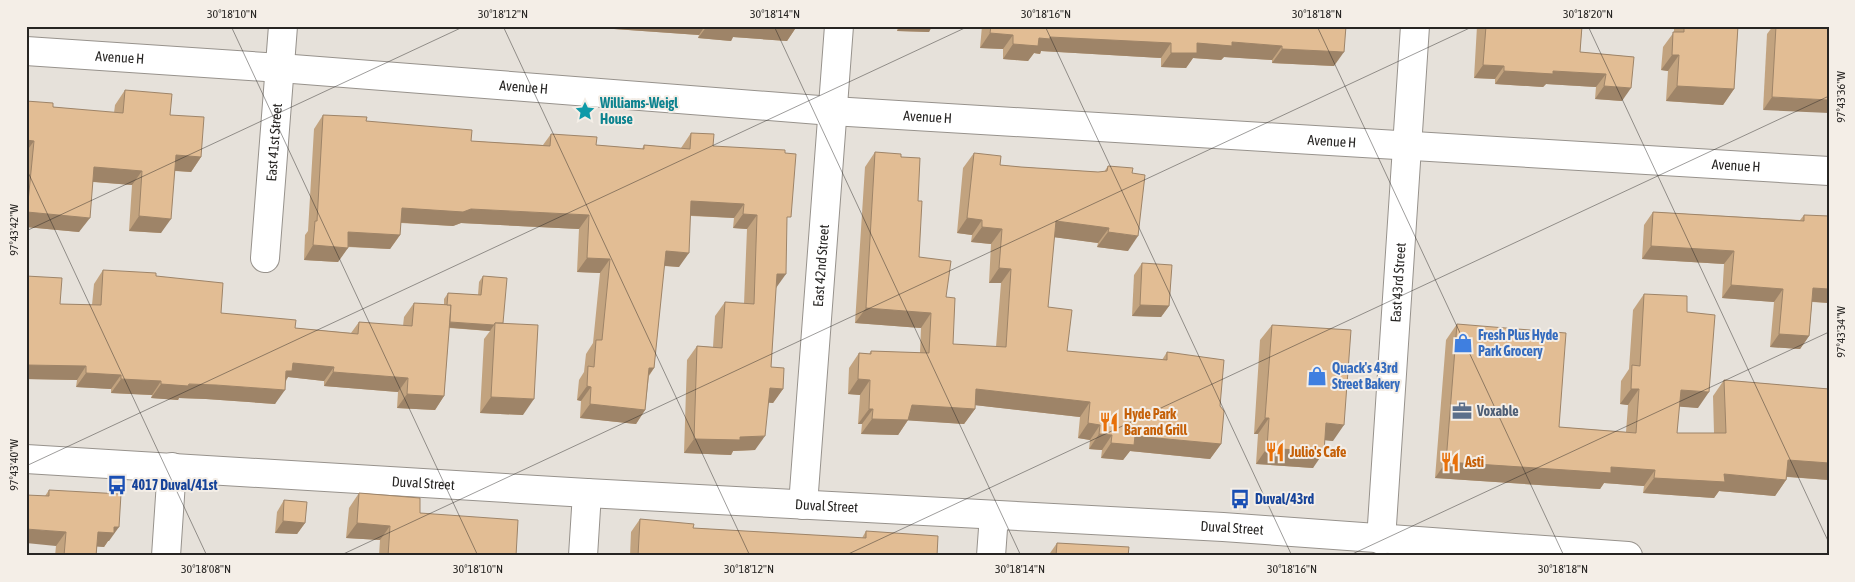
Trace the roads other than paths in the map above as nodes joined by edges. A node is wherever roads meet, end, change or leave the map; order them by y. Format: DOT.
graph roads {
  1 [pos="283,26"];
  2 [pos="839,26"];
  3 [pos="1415,26"];
  4 [pos="26,51"];
  5 [pos="280,68"];
  6 [pos="832,111"];
  7 [pos="1407,145"];
  8 [pos="1829,171"];
  9 [pos="265,258"];
  10 [pos="26,459"];
  11 [pos="172,467"];
  12 [pos="587,494"];
  13 [pos="803,505"];
  14 [pos="994,515"];
  15 [pos="1395,545"];
  16 [pos="166,556"];
  17 [pos="583,556"];
  18 [pos="991,556"];
  19 [pos="1628,556"];
  1 -- 5 [label="street, East 41st Street"];
  2 -- 6 [label="street, East 42nd Street"];
  3 -- 7 [label="street, East 43rd Street"];
  4 -- 5 [label="street, Avenue H"];
  5 -- 6 [label="street, Avenue H"];
  5 -- 9 [label="street, East 41st Street"];
  6 -- 7 [label="street, Avenue H"];
  6 -- 13 [label="street, East 42nd Street"];
  7 -- 8 [label="street, Avenue H"];
  7 -- 15 [label="street, East 43rd Street"];
  10 -- 11 [label="street, Duval Street"];
  11 -- 12 [label="street, Duval Street"];
  11 -- 16 [label="street"];
  12 -- 13 [label="street, Duval Street"];
  12 -- 17 [label="street"];
  13 -- 14 [label="street, Duval Street"];
  14 -- 15 [label="street, Duval Street"];
  14 -- 18 [label="street"];
  15 -- 19 [label="street, Duval Street"];
}
